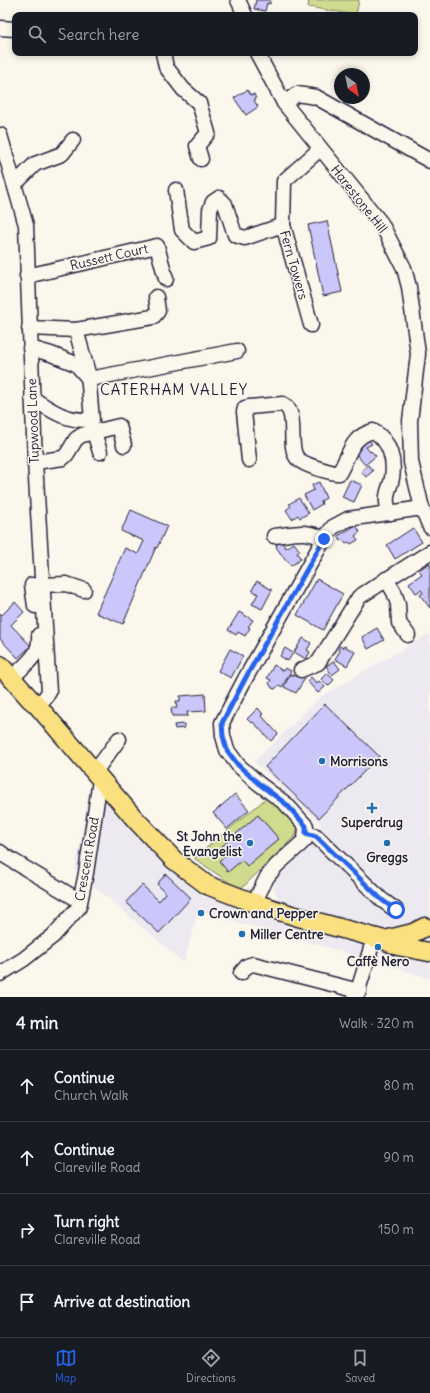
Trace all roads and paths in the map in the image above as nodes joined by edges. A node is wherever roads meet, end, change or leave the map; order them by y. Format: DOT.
graph roads {
  1 [pos="238,0"];
  2 [pos="243,12"];
  3 [pos="0,28"];
  4 [pos="12,29"];
  5 [pos="164,56"];
  6 [pos="259,56"];
  7 [pos="284,103"];
  8 [pos="0,135"];
  9 [pos="73,140"];
  10 [pos="320,149"];
  11 [pos="201,159"];
  12 [pos="430,161"];
  13 [pos="14,183"];
  14 [pos="176,190"];
  15 [pos="283,225"];
  16 [pos="27,276"];
  17 [pos="166,279"];
  18 [pos="156,297"];
  19 [pos="311,325"];
  20 [pos="29,328"];
  21 [pos="76,330"];
  22 [pos="30,348"];
  23 [pos="237,351"];
  24 [pos="89,379"];
  25 [pos="32,398"];
  26 [pos="93,426"];
  27 [pos="124,445"];
  28 [pos="100,452"];
  29 [pos="249,460"];
  30 [pos="35,462"];
  31 [pos="422,508"];
  32 [pos="390,513"];
  33 [pos="430,526"];
  34 [pos="274,536"];
  35 [pos="324,539"];
  36 [pos="430,552"];
  37 [pos="386,579"];
  38 [pos="37,585"];
  39 [pos="84,590"];
  40 [pos="408,635"];
  41 [pos="301,670"];
  42 [pos="6,671"];
  43 [pos="36,704"];
  44 [pos="119,739"];
  45 [pos="97,776"];
  46 [pos="306,833"];
  47 [pos="0,852"];
  48 [pos="80,901"];
  49 [pos="254,903"];
  50 [pos="396,910"];
  51 [pos="428,925"];
  52 [pos="379,939"];
  53 [pos="429,952"];
  54 [pos="241,973"];
  55 [pos="0,974"];
  56 [pos="357,994"];
  1 -- 2 [label="street"];
  3 -- 4 [label="street"];
  5 -- 11 [label="street"];
  6 -- 7 [label="street, Harestone Hill"];
  7 -- 10 [label="street, Harestone Hill"];
  7 -- 12 [label="street"];
  8 -- 13 [label="street, Tupwood Lane"];
  9 -- 13 [label="street"];
  10 -- 15 [label="street, Fern Towers"];
  10 -- 31 [label="street, Harestone Hill"];
  13 -- 16 [label="street, Tupwood Lane"];
  14 -- 15 [label="street"];
  15 -- 19 [label="street, Fern Towers"];
  16 -- 17 [label="street, Russett Court"];
  16 -- 20 [label="street, Tupwood Lane"];
  18 -- 21 [label="street"];
  20 -- 21 [label="street"];
  20 -- 22 [label="street, Tupwood Lane"];
  21 -- 24 [label="street"];
  22 -- 24 [label="street"];
  22 -- 25 [label="street, Tupwood Lane"];
  23 -- 24 [label="street"];
  24 -- 26 [label="street"];
  25 -- 26 [label="street"];
  25 -- 30 [label="street, Tupwood Lane"];
  26 -- 27 [label="street"];
  26 -- 28 [label="street"];
  26 -- 30 [label="street"];
  29 -- 32 [label="street"];
  30 -- 38 [label="street, Tupwood Lane"];
  31 -- 32 [label="street"];
  31 -- 33 [label="street, Harestone Hill"];
  32 -- 35 [label="street"];
  34 -- 35 [label="street"];
  35 -- 46 [label="street"];
  36 -- 37 [label="street"];
  37 -- 40 [label="street"];
  37 -- 41 [label="street"];
  38 -- 39 [label="street"];
  38 -- 42 [label="street"];
  38 -- 43 [label="street, Tupwood Lane"];
  42 -- 43 [label="main road"];
  43 -- 45 [label="main road"];
  44 -- 45 [label="street"];
  45 -- 48 [label="street, Crescent Road"];
  45 -- 49 [label="main road"];
  46 -- 49 [label="street"];
  46 -- 50 [label="street"];
  47 -- 48 [label="street"];
  48 -- 55 [label="street, Crescent Road"];
  49 -- 52 [label="main road"];
  51 -- 52 [label="main road"];
  51 -- 53 [label="main road"];
  52 -- 53 [label="main road"];
  52 -- 56 [label="street"];
  54 -- 56 [label="street"];
}
